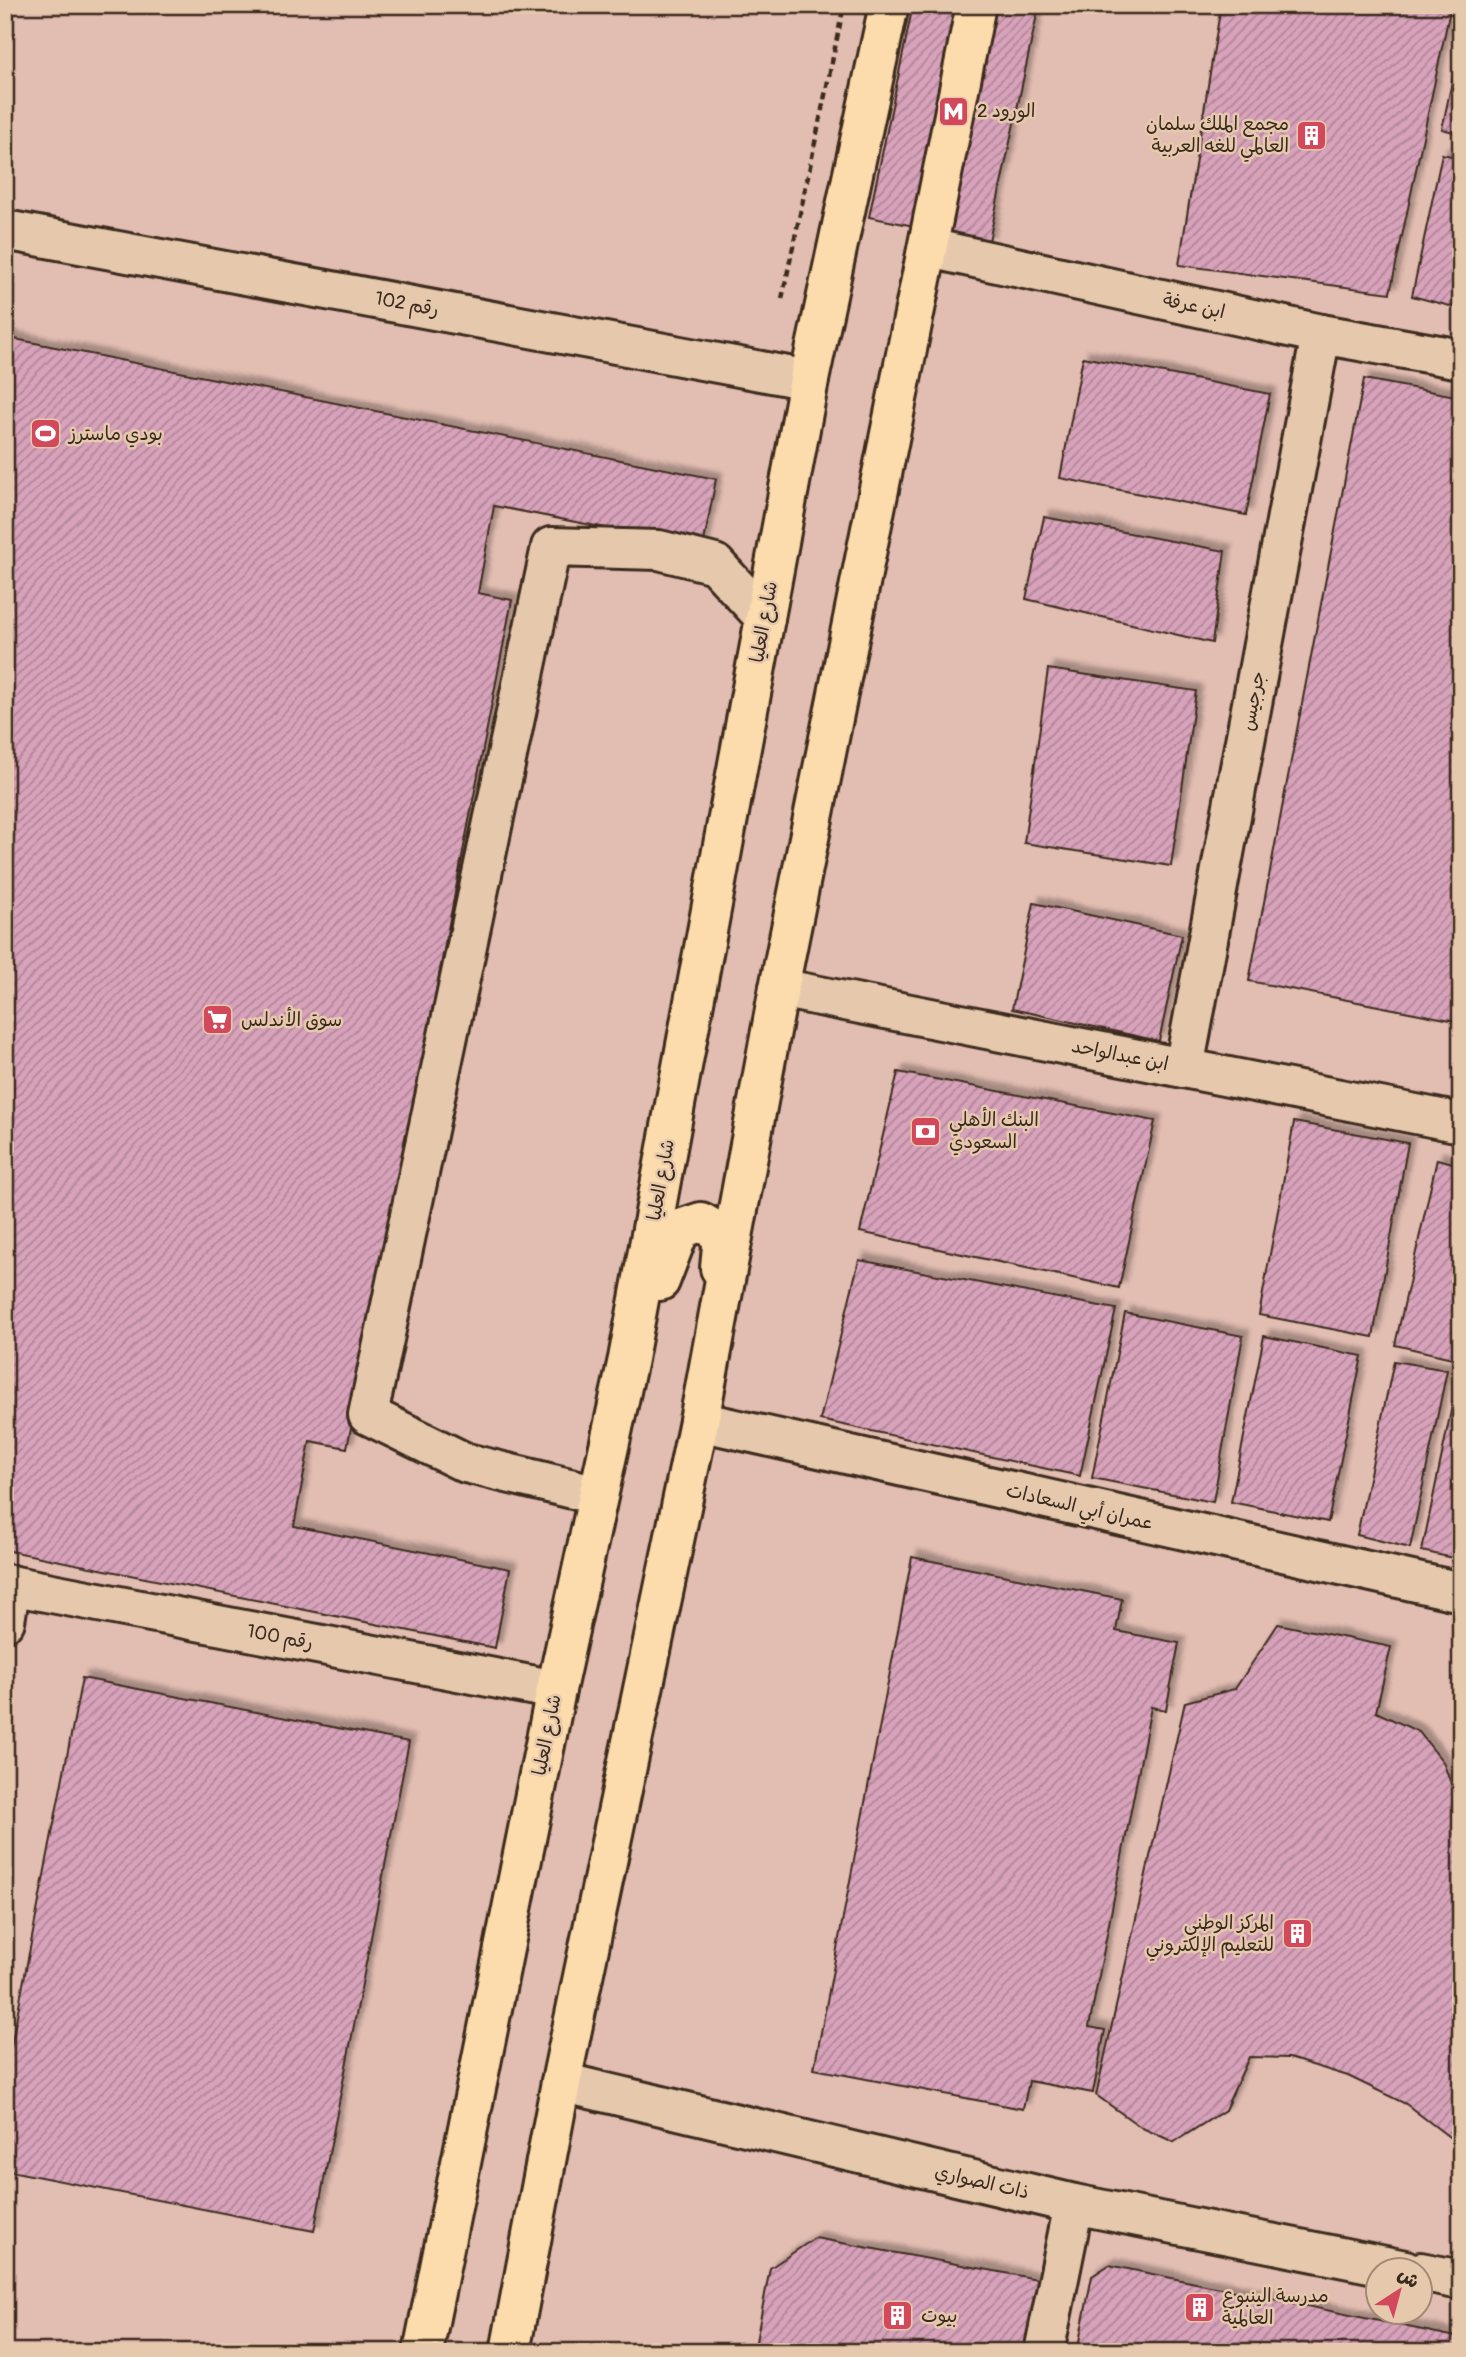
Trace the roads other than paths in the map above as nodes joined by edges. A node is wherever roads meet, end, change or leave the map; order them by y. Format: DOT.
graph roads {
  1 [pos="889,5"];
  2 [pos="976,5"];
  3 [pos="5,230"];
  4 [pos="929,248"];
  5 [pos="1321,334"];
  6 [pos="1461,359"];
  7 [pos="809,380"];
  8 [pos="765,618"];
  9 [pos="779,988"];
  10 [pos="1184,1068"];
  11 [pos="1461,1123"];
  12 [pos="714,1340"];
  13 [pos="628,1359"];
  14 [pos="699,1422"];
  15 [pos="598,1494"];
  16 [pos="1461,1592"];
  17 [pos="7,1597"];
  18 [pos="556,1690"];
  19 [pos="561,2082"];
  20 [pos="1074,2204"];
  21 [pos="1364,2262"];
  22 [pos="1434,2275"];
  23 [pos="1461,2280"];
  24 [pos="423,2352"];
  25 [pos="510,2352"];
  26 [pos="1044,2352"];
  1 -- 7 [label="main road, شارع العليا"];
  2 -- 4 [label="main road"];
  3 -- 7 [label="street, رقم 102"];
  4 -- 5 [label="street, ابن عرفة"];
  4 -- 9 [label="main road"];
  5 -- 6 [label="street, ابن عرفة"];
  5 -- 10 [label="street, جرجيس"];
  7 -- 8 [label="main road, شارع العليا"];
  8 -- 13 [label="main road, شارع العليا"];
  8 -- 15 [label="street"];
  9 -- 10 [label="street, ابن عبدالواحد"];
  9 -- 12 [label="main road"];
  10 -- 11 [label="street, ابن عبدالواحد"];
  12 -- 13 [label="main road"];
  12 -- 14 [label="main road"];
  13 -- 15 [label="main road, شارع العليا"];
  14 -- 16 [label="street, عمران أبي السعادات"];
  14 -- 19 [label="main road"];
  15 -- 18 [label="main road, شارع العليا"];
  17 -- 18 [label="street, رقم 100"];
  18 -- 24 [label="main road, شارع العليا"];
  19 -- 20 [label="street, ذات الصواري"];
  19 -- 25 [label="main road"];
  20 -- 21 [label="street, ذات الصواري"];
  20 -- 26 [label="street"];
  22 -- 23 [label="street"];
}
